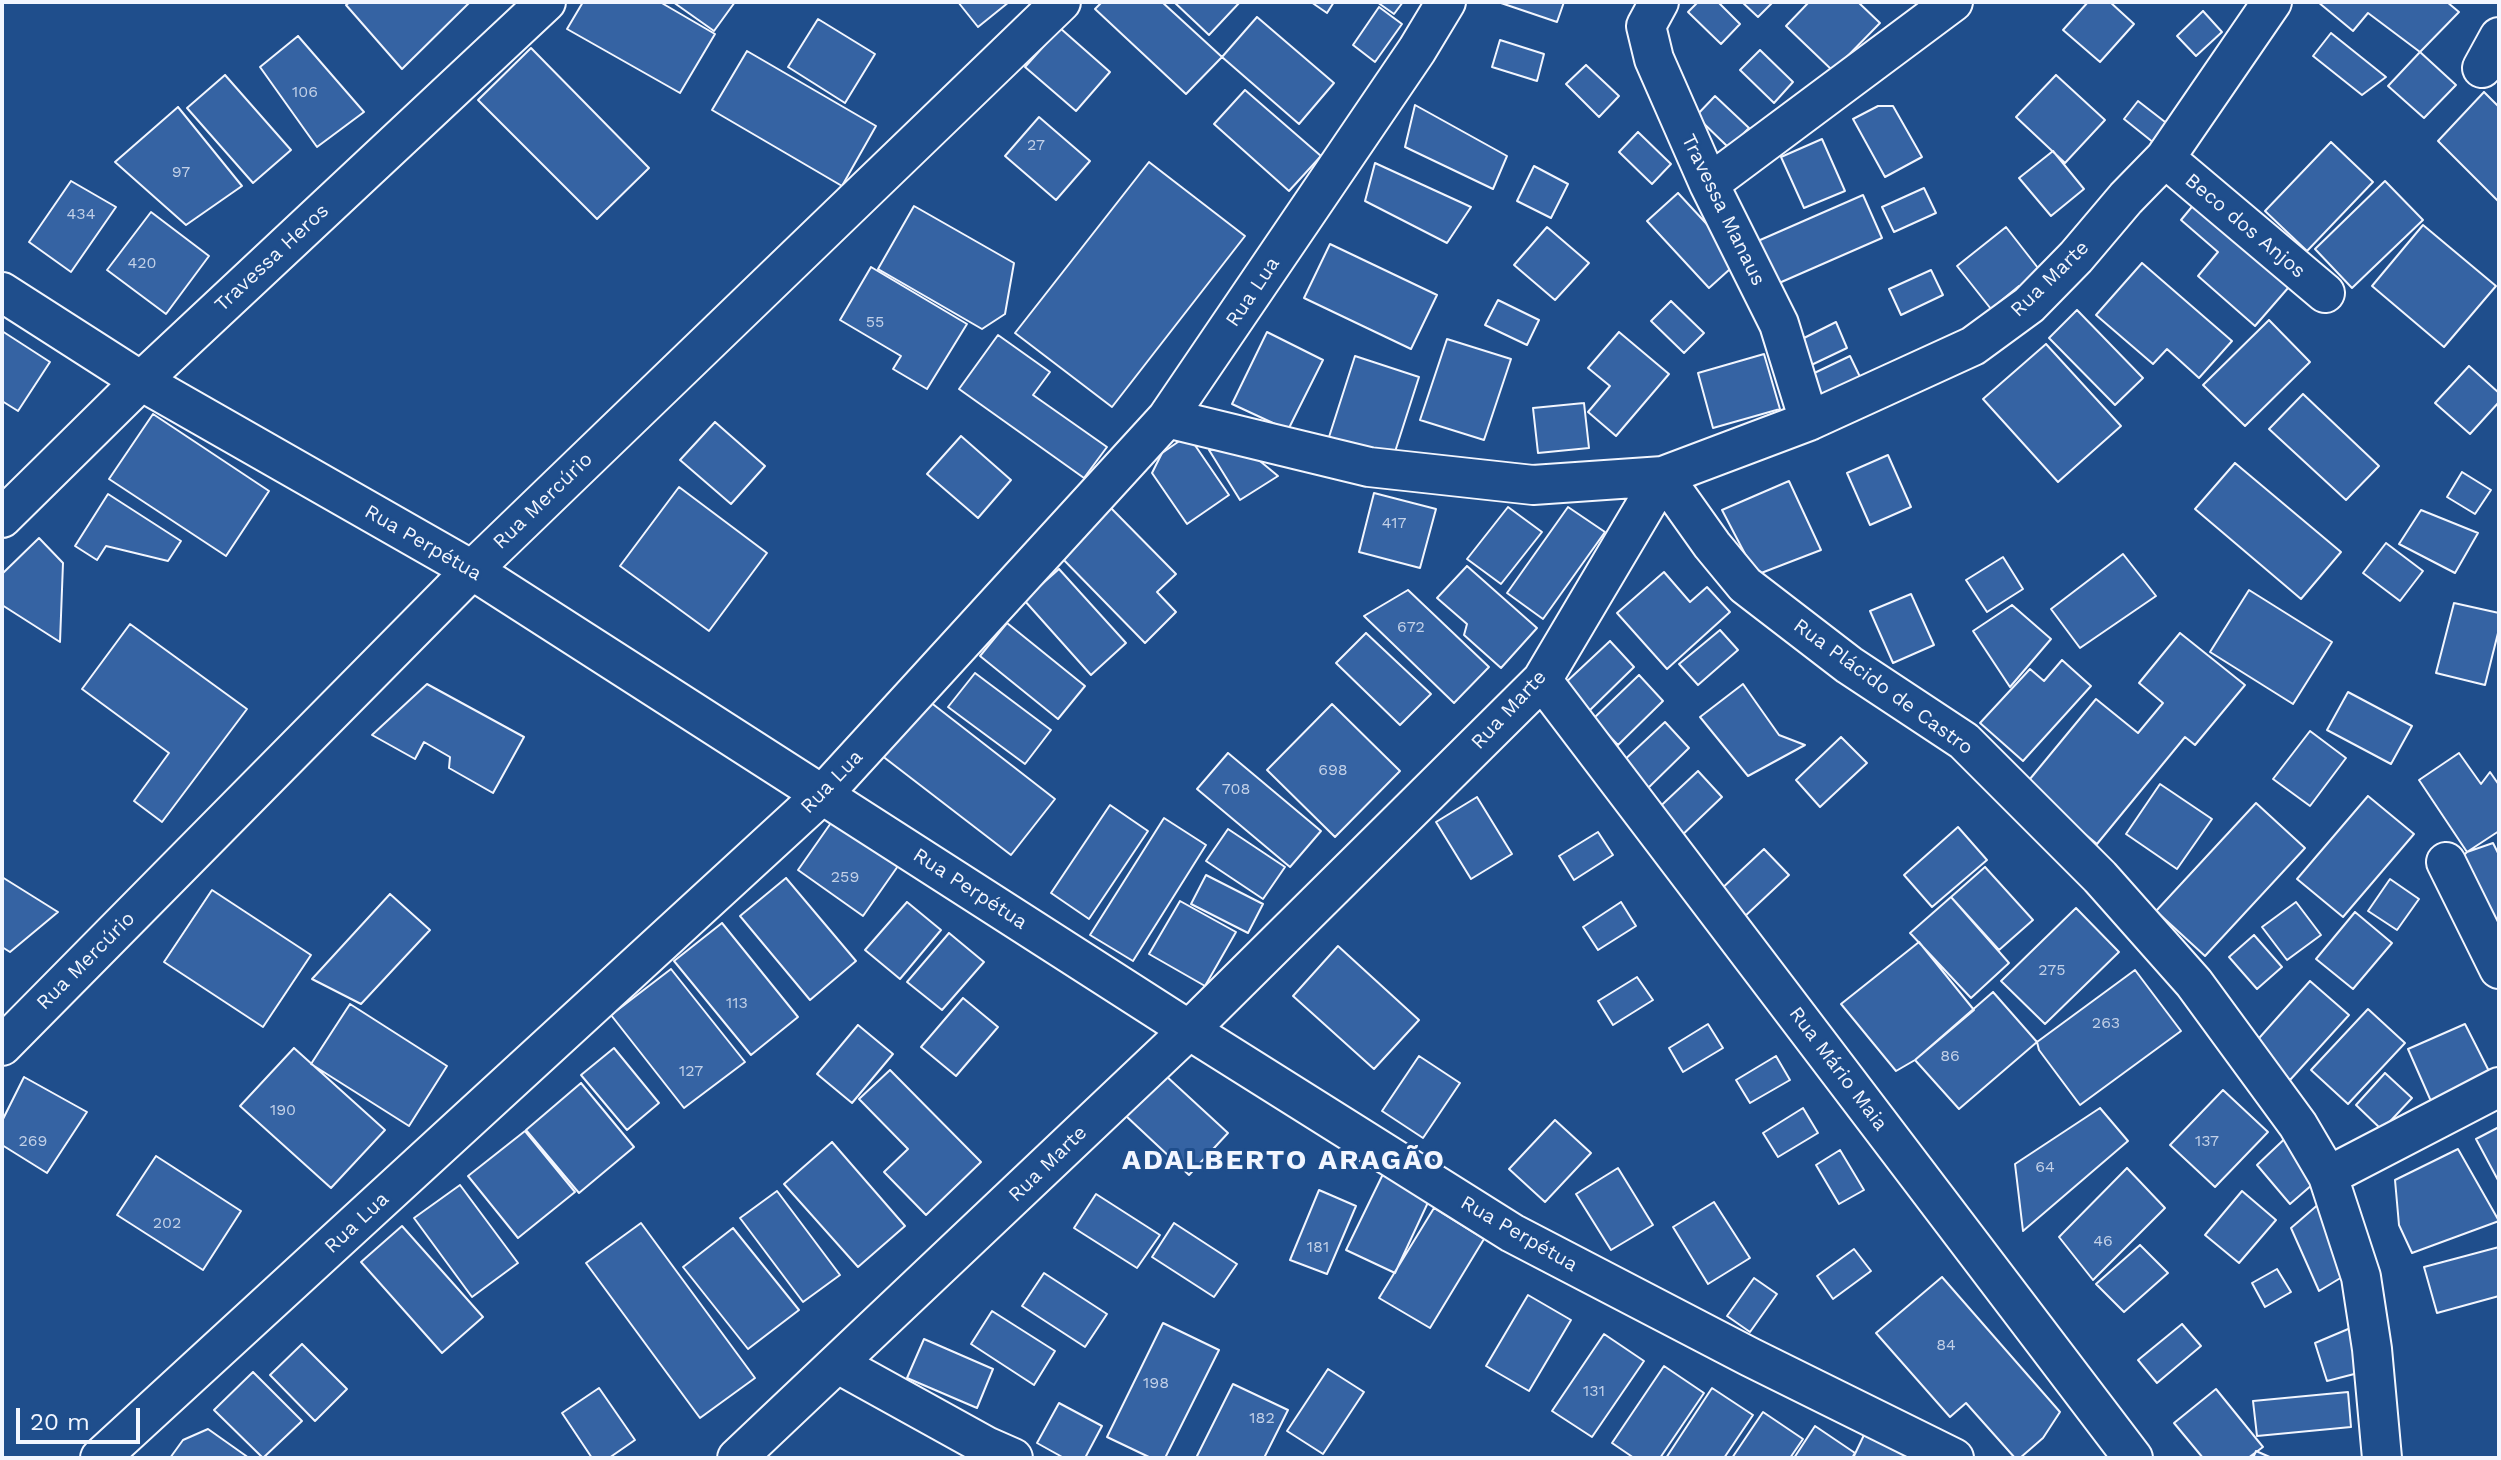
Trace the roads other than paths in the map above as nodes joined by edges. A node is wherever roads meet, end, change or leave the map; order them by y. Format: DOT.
graph roads {
  1 [pos="546,2"];
  2 [pos="1061,2"];
  3 [pos="1446,2"];
  4 [pos="1659,2"];
  5 [pos="1953,2"];
  6 [pos="2272,2"];
  7 [pos="2165,158"];
  8 [pos="1709,184"];
  9 [pos="2,292"];
  10 [pos="2325,293"];
  11 [pos="141,381"];
  12 [pos="1167,418"];
  13 [pos="1809,421"];
  14 [pos="1663,476"];
  15 [pos="2,518"];
  16 [pos="472,570"];
  17 [pos="1542,680"];
  18 [pos="823,794"];
  19 [pos="2446,862"];
  20 [pos="2499,969"];
  21 [pos="1189,1030"];
  22 [pos="2,1046"];
  23 [pos="2499,1087"];
  24 [pos="2328,1176"];
  25 [pos="838,1364"];
  26 [pos="100,1458"];
  27 [pos="737,1458"];
  28 [pos="1013,1458"];
  29 [pos="1954,1458"];
  30 [pos="2133,1458"];
  31 [pos="2382,1458"];
  1 -- 11 [label="street, Travessa Heros"];
  2 -- 16 [label="street, Rua Mercúrio"];
  3 -- 12 [label="street, Rua Lua"];
  4 -- 8 [label="street, Travessa Manaus"];
  5 -- 8 [label="street"];
  6 -- 7 [label="street, Rua Marte"];
  7 -- 10 [label="street, Beco dos Anjos"];
  7 -- 13 [label="street, Rua Marte"];
  8 -- 13 [label="street, Travessa Manaus"];
  9 -- 11 [label="street, Rua Perpétua"];
  11 -- 15 [label="street, Travessa Heros"];
  11 -- 16 [label="street, Rua Perpétua"];
  12 -- 14 [label="street"];
  12 -- 18 [label="street, Rua Lua"];
  13 -- 14 [label="street, Rua Marte"];
  14 -- 17 [label="street, Rua Marte"];
  14 -- 24 [label="street, Rua Plácido de Castro"];
  16 -- 18 [label="street, Rua Perpétua"];
  16 -- 22 [label="street, Rua Mercúrio"];
  17 -- 21 [label="street, Rua Marte"];
  17 -- 30 [label="street, Rua Mário Maia"];
  18 -- 21 [label="street, Rua Perpétua"];
  18 -- 26 [label="street, Rua Lua"];
  19 -- 20 [label="street"];
  21 -- 25 [label="street, Rua Marte"];
  21 -- 29 [label="street, Rua Perpétua"];
  23 -- 24 [label="street"];
  24 -- 31 [label="street, Rua Plácido de Castro"];
  25 -- 27 [label="street, Rua Marte"];
  25 -- 28 [label="street"];
}
